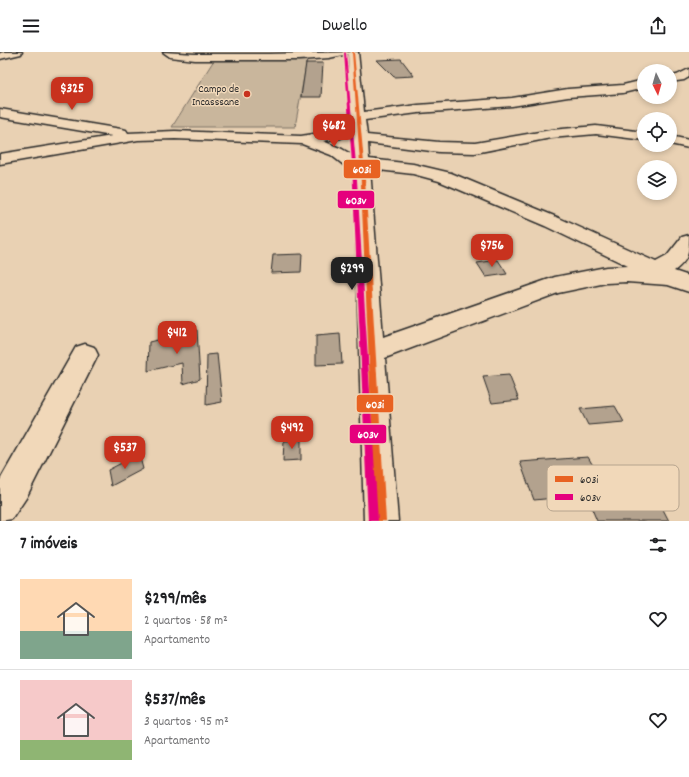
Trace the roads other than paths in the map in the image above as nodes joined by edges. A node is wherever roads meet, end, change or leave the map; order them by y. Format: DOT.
graph roads {
  1 [pos="17,52"];
  2 [pos="168,52"];
  3 [pos="344,52"];
  4 [pos="353,52"];
  5 [pos="216,54"];
  6 [pos="0,56"];
  7 [pos="689,72"];
  8 [pos="677,77"];
  9 [pos="637,86"];
  10 [pos="0,113"];
  11 [pos="358,127"];
  12 [pos="637,135"];
  13 [pos="138,136"];
  14 [pos="301,140"];
  15 [pos="677,141"];
  16 [pos="689,144"];
  17 [pos="0,159"];
  18 [pos="362,167"];
  19 [pos="689,242"];
  20 [pos="672,277"];
  21 [pos="372,352"];
  22 [pos="85,355"];
  23 [pos="0,507"];
  24 [pos="381,521"];
  1 -- 6 [label="street"];
  2 -- 5 [label="street"];
  3 -- 5 [label="street"];
  4 -- 11 [label="street"];
  7 -- 8 [label="street"];
  9 -- 11 [label="street"];
  10 -- 13 [label="street"];
  11 -- 12 [label="street"];
  11 -- 14 [label="street"];
  11 -- 18 [label="street"];
  13 -- 14 [label="street"];
  13 -- 17 [label="street"];
  14 -- 18 [label="street"];
  15 -- 16 [label="street"];
  18 -- 20 [label="street"];
  18 -- 21 [label="street"];
  19 -- 20 [label="street"];
  20 -- 21 [label="street"];
  21 -- 24 [label="street"];
  22 -- 23 [label="street"];
}
